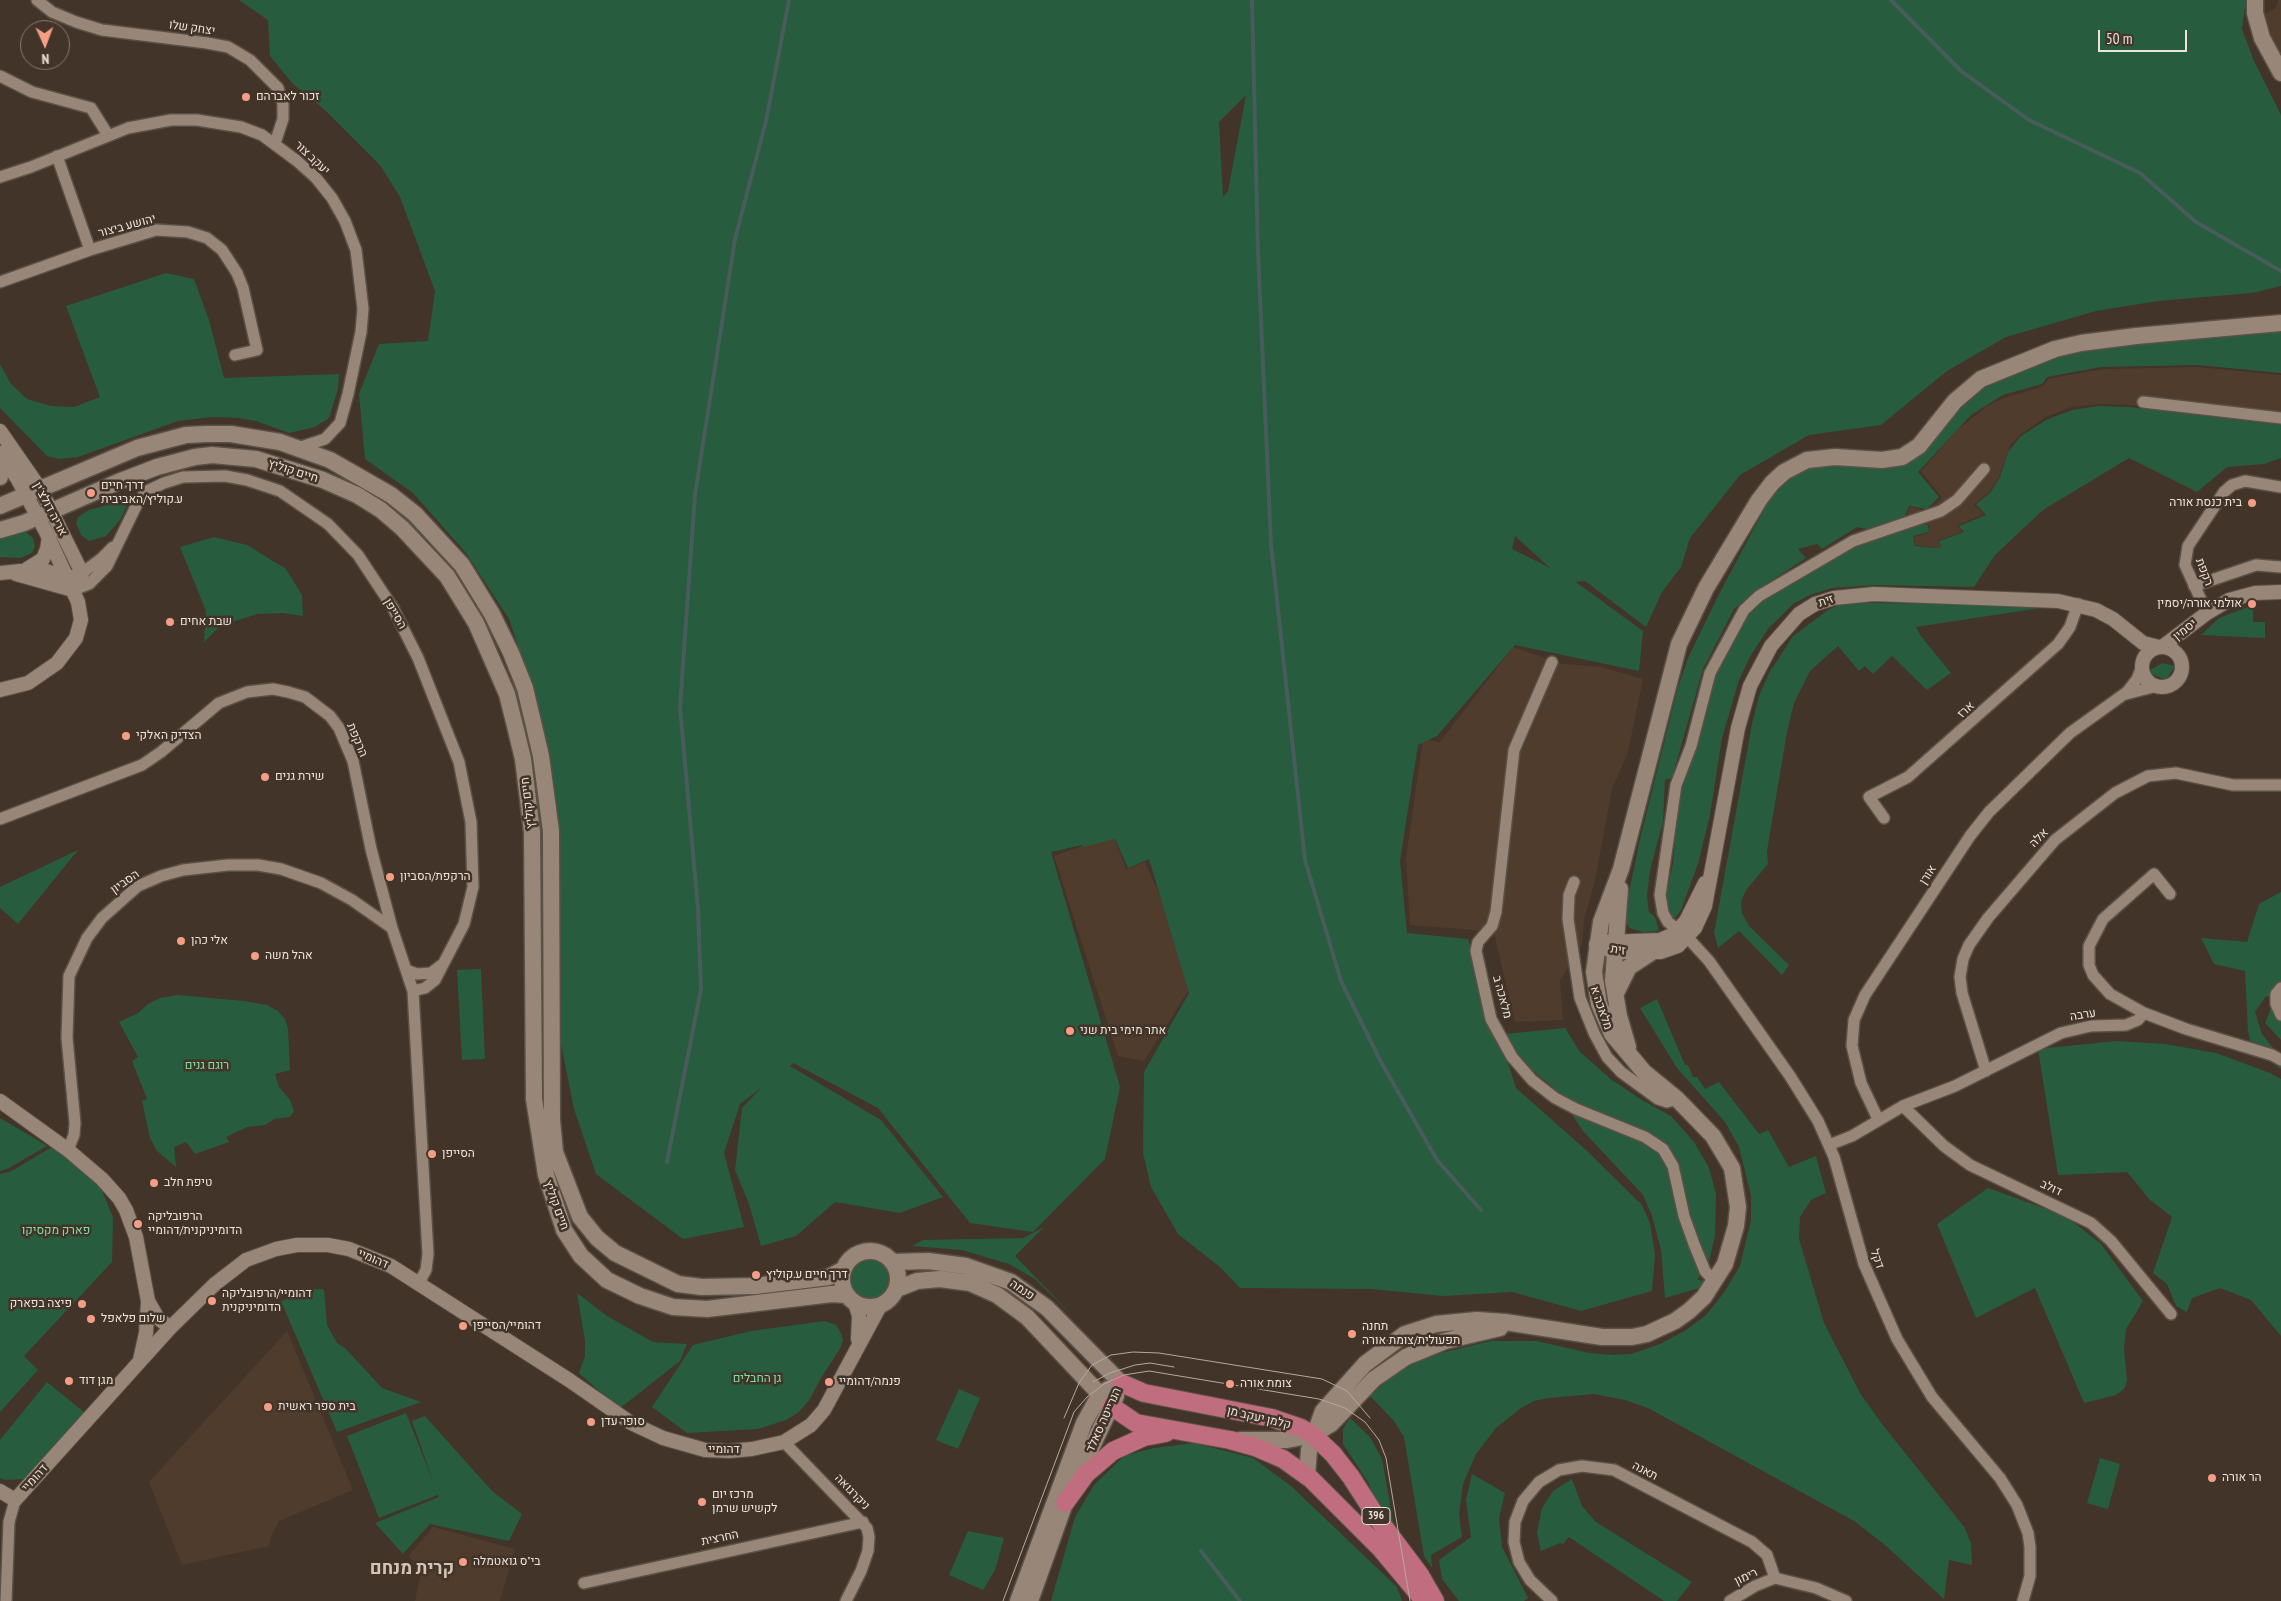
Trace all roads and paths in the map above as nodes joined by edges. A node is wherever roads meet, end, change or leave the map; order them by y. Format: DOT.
graph roads {
  1 [pos="37,0"];
  2 [pos="2255,0"];
  3 [pos="2281,73"];
  4 [pos="0,76"];
  5 [pos="108,135"];
  6 [pos="275,143"];
  7 [pos="57,156"];
  8 [pos="0,177"];
  9 [pos="90,250"];
  10 [pos="0,282"];
  11 [pos="2281,323"];
  12 [pos="235,355"];
  13 [pos="2143,402"];
  14 [pos="2281,418"];
  15 [pos="0,431"];
  16 [pos="298,448"];
  17 [pos="0,453"];
  18 [pos="0,464"];
  19 [pos="1984,469"];
  20 [pos="0,477"];
  21 [pos="2281,487"];
  22 [pos="34,493"];
  23 [pos="0,506"];
  24 [pos="45,514"];
  25 [pos="0,530"];
  26 [pos="48,537"];
  27 [pos="120,538"];
  28 [pos="2281,566"];
  29 [pos="23,570"];
  30 [pos="4,573"];
  31 [pos="82,573"];
  32 [pos="70,584"];
  33 [pos="2194,586"];
  34 [pos="2281,592"];
  35 [pos="2078,604"];
  36 [pos="2207,613"];
  37 [pos="2128,631"];
  38 [pos="2160,647"];
  39 [pos="2180,657"];
  40 [pos="1552,662"];
  41 [pos="2142,666"];
  42 [pos="2157,686"];
  43 [pos="0,690"];
  44 [pos="2124,694"];
  45 [pos="2281,785"];
  46 [pos="1884,818"];
  47 [pos="0,819"];
  48 [pos="1622,869"];
  49 [pos="1574,882"];
  50 [pos="2170,894"];
  51 [pos="392,928"];
  52 [pos="1683,934"];
  53 [pos="1596,944"];
  54 [pos="1614,946"];
  55 [pos="1652,952"];
  56 [pos="448,957"];
  57 [pos="406,970"];
  58 [pos="2281,988"];
  59 [pos="413,991"];
  60 [pos="1615,998"];
  61 [pos="2144,1013"];
  62 [pos="2281,1015"];
  63 [pos="1632,1059"];
  64 [pos="2281,1060"];
  65 [pos="1986,1071"];
  66 [pos="1677,1099"];
  67 [pos="0,1101"];
  68 [pos="1903,1106"];
  69 [pos="1878,1119"];
  70 [pos="1829,1145"];
  71 [pos="68,1150"];
  72 [pos="893,1262"];
  73 [pos="844,1269"];
  74 [pos="1715,1282"];
  75 [pos="419,1283"];
  76 [pos="897,1289"];
  77 [pos="851,1299"];
  78 [pos="148,1301"];
  79 [pos="880,1306"];
  80 [pos="2171,1314"];
  81 [pos="170,1328"];
  82 [pos="858,1347"];
  83 [pos="140,1362"];
  84 [pos="1121,1383"];
  85 [pos="1105,1400"];
  86 [pos="1184,1432"];
  87 [pos="1313,1435"];
  88 [pos="1230,1440"];
  89 [pos="784,1442"];
  90 [pos="1308,1476"];
  91 [pos="0,1491"];
  92 [pos="15,1500"];
  93 [pos="1065,1503"];
  94 [pos="863,1522"];
  95 [pos="3,1572"];
  96 [pos="1775,1578"];
  97 [pos="584,1582"];
  98 [pos="6,1601"];
  99 [pos="846,1601"];
  100 [pos="1018,1601"];
  101 [pos="1030,1601"];
  102 [pos="1424,1601"];
  103 [pos="1435,1601"];
  104 [pos="1552,1601"];
  105 [pos="1730,1601"];
  106 [pos="1846,1601"];
  107 [pos="2023,1601"];
  1 -- 6 [label="street, יצחק שלו"];
  2 -- 3 [label="main road"];
  4 -- 5 [label="street"];
  5 -- 6 [label="street, יעקב צור"];
  5 -- 7 [label="street, יעקב צור"];
  6 -- 16 [label="street, יעקב צור"];
  7 -- 8 [label="street, יעקב צור"];
  7 -- 9 [label="street"];
  9 -- 10 [label="street, יהושע ביצור"];
  9 -- 12 [label="street, יהושע ביצור"];
  11 -- 48 [label="main road"];
  13 -- 14 [label="street"];
  15 -- 22 [label="street, אריה דולצ'ין"];
  16 -- 22 [label="main road, חיים קוליץ"];
  16 -- 73 [label="main road, חיים קוליץ"];
  17 -- 22 [label="street, אריה דולצ'ין"];
  18 -- 20 [label="main road"];
  19 -- 52 [label="street, דקל"];
  21 -- 33 [label="street, רקפת"];
  22 -- 23 [label="main road, חיים קוליץ"];
  22 -- 24 [label="street, אריה דולצ'ין"];
  24 -- 25 [label="main road, חיים קוליץ"];
  24 -- 26 [label="street, אריה דולצ'ין"];
  24 -- 31 [label="street, אריה דולצ'ין"];
  24 -- 77 [label="main road, חיים קוליץ"];
  26 -- 29 [label="street"];
  26 -- 32 [label="street, אריה דולצ'ין"];
  27 -- 31 [label="street, הסייפן"];
  27 -- 32 [label="street, הסייפן"];
  27 -- 56 [label="street, הסייפן"];
  28 -- 33 [label="street"];
  29 -- 30 [label="street"];
  29 -- 32 [label="street"];
  30 -- 32 [label="street"];
  31 -- 32 [label="street, הסייפן"];
  32 -- 43 [label="street, אריה דולצ'ין"];
  33 -- 36 [label="street, רקפת"];
  34 -- 36 [label="street, יסמין"];
  35 -- 37 [label="street, זית"];
  35 -- 46 [label="street, ארז"];
  35 -- 52 [label="street, זית"];
  36 -- 38 [label="street, יסמין"];
  36 -- 39 [label="street, יסמין"];
  37 -- 38 [label="street, זית"];
  37 -- 41 [label="street, זית"];
  38 -- 39 [label="street"];
  38 -- 41 [label="street"];
  39 -- 42 [label="street"];
  40 -- 74 [label="street, מלאכה ב"];
  41 -- 42 [label="street"];
  41 -- 44 [label="street, אורן"];
  42 -- 44 [label="street, אורן"];
  44 -- 69 [label="street, אורן"];
  45 -- 65 [label="street, אלה"];
  47 -- 51 [label="street, הרקפת"];
  48 -- 53 [label="main road"];
  48 -- 54 [label="main road"];
  49 -- 66 [label="street, מלאכה א"];
  50 -- 61 [label="street"];
  51 -- 57 [label="street, הרקפת"];
  51 -- 71 [label="street, הסביון"];
  52 -- 54 [label="street, זית"];
  52 -- 55 [label="street, זית"];
  52 -- 70 [label="street, דקל"];
  53 -- 54 [label="street, זית"];
  53 -- 63 [label="main road"];
  54 -- 55 [label="street, זית"];
  54 -- 60 [label="main road"];
  55 -- 60 [label="main road"];
  56 -- 57 [label="street, הסייפן"];
  56 -- 59 [label="street, הסייפן"];
  57 -- 59 [label="street, הרקפת"];
  58 -- 62 [label="street"];
  59 -- 75 [label="street"];
  60 -- 63 [label="main road"];
  61 -- 64 [label="street"];
  61 -- 65 [label="street, ערבה"];
  63 -- 66 [label="main road"];
  65 -- 68 [label="street, ערבה"];
  66 -- 74 [label="main road"];
  67 -- 71 [label="street"];
  68 -- 69 [label="street, ערבה"];
  68 -- 80 [label="street, דולב"];
  69 -- 70 [label="street, ערבה"];
  70 -- 107 [label="street, דקל"];
  71 -- 78 [label="street"];
  72 -- 73 [label="main road"];
  72 -- 76 [label="main road"];
  72 -- 84 [label="main road, פנמה"];
  73 -- 77 [label="main road"];
  74 -- 87 [label="main road"];
  75 -- 81 [label="street, דהומיי"];
  75 -- 89 [label="street, דהומיי"];
  76 -- 79 [label="main road"];
  76 -- 85 [label="main road, פנמה"];
  77 -- 79 [label="main road"];
  77 -- 82 [label="street"];
  78 -- 81 [label="street"];
  78 -- 83 [label="street"];
  79 -- 82 [label="street"];
  81 -- 83 [label="street, דהומיי"];
  82 -- 89 [label="street"];
  83 -- 92 [label="street, דהומיי"];
  84 -- 85 [label="main road, הנרייטה סאלד"];
  84 -- 87 [label="main road, קלמן יעקב מן / 396"];
  85 -- 86 [label="main road, 396"];
  85 -- 93 [label="main road, הנרייטה סאלד"];
  85 -- 100 [label="main road, הנרייטה סאלד"];
  86 -- 88 [label="main road, 396"];
  86 -- 93 [label="main road"];
  87 -- 88 [label="main road"];
  87 -- 90 [label="main road"];
  87 -- 103 [label="main road, קלמן יעקב מן / 396"];
  88 -- 90 [label="main road, 396"];
  89 -- 94 [label="street, ניקרגואה"];
  90 -- 102 [label="main road, 396"];
  91 -- 92 [label="street"];
  92 -- 95 [label="street"];
  93 -- 101 [label="main road, הנרייטה סאלד"];
  94 -- 97 [label="street, החרצית"];
  94 -- 99 [label="street, ניקרגואה"];
  95 -- 98 [label="street"];
  96 -- 104 [label="street, תאנה"];
  96 -- 105 [label="street, רימון"];
  96 -- 106 [label="street"];
}
